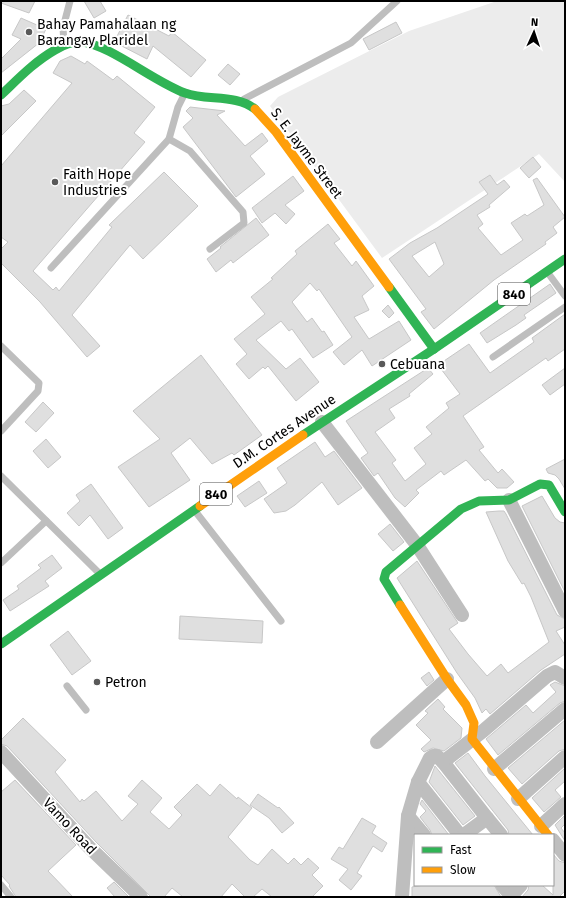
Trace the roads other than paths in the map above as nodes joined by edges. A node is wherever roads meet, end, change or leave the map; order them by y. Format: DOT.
graph roads {
  1 [pos="70,1"];
  2 [pos="394,2"];
  3 [pos="64,45"];
  4 [pos="185,93"];
  5 [pos="1,95"];
  6 [pos="240,101"];
  7 [pos="169,139"];
  8 [pos="210,248"];
  9 [pos="565,259"];
  10 [pos="51,268"];
  11 [pos="547,272"];
  12 [pos="565,296"];
  13 [pos="565,306"];
  14 [pos="1,346"];
  15 [pos="434,349"];
  16 [pos="494,357"];
  17 [pos="322,422"];
  18 [pos="1,432"];
  19 [pos="1,476"];
  20 [pos="509,500"];
  21 [pos="194,509"];
  22 [pos="565,512"];
  23 [pos="46,521"];
  24 [pos="417,545"];
  25 [pos="1,563"];
  26 [pos="100,574"];
  27 [pos="565,611"];
  28 [pos="462,615"];
  29 [pos="281,621"];
  30 [pos="1,644"];
  31 [pos="565,678"];
  32 [pos="447,679"];
  33 [pos="67,686"];
  34 [pos="565,709"];
  35 [pos="86,710"];
  36 [pos="472,739"];
  37 [pos="377,742"];
  38 [pos="1,752"];
  39 [pos="565,757"];
  40 [pos="443,762"];
  41 [pos="494,769"];
  42 [pos="418,782"];
  43 [pos="518,799"];
  44 [pos="565,804"];
  45 [pos="408,816"];
  46 [pos="487,818"];
  47 [pos="545,831"];
  48 [pos="423,834"];
  49 [pos="459,834"];
  50 [pos="465,834"];
  51 [pos="500,834"];
  52 [pos="554,841"];
  53 [pos="565,853"];
  54 [pos="1,885"];
  55 [pos="503,886"];
  56 [pos="520,886"];
  57 [pos="512,896"];
  58 [pos="12,897"];
  59 [pos="140,897"];
  60 [pos="402,897"];
  1 -- 3 [label="lane"];
  2 -- 6 [label="lane"];
  3 -- 4 [label="main road, S. E. Jayme Street"];
  3 -- 5 [label="main road, S. E. Jayme Street"];
  4 -- 6 [label="main road, S. E. Jayme Street"];
  4 -- 7 [label="lane"];
  6 -- 15 [label="main road, S. E. Jayme Street"];
  7 -- 8 [label="lane"];
  7 -- 10 [label="lane"];
  9 -- 11 [label="main road, D.M. Cortes Avenue / 840"];
  11 -- 12 [label="lane"];
  11 -- 15 [label="main road, D.M. Cortes Avenue / 840"];
  13 -- 16 [label="lane"];
  14 -- 18 [label="lane"];
  15 -- 17 [label="main road, D.M. Cortes Avenue / 840"];
  17 -- 21 [label="main road, D.M. Cortes Avenue / 840"];
  17 -- 24 [label="street"];
  19 -- 23 [label="lane"];
  20 -- 22 [label="main road"];
  20 -- 24 [label="main road"];
  20 -- 27 [label="street"];
  21 -- 26 [label="main road, D.M. Cortes Avenue / 840"];
  21 -- 29 [label="lane"];
  23 -- 25 [label="lane"];
  23 -- 26 [label="lane"];
  24 -- 28 [label="street"];
  24 -- 32 [label="main road"];
  26 -- 30 [label="main road, D.M. Cortes Avenue / 840"];
  31 -- 36 [label="street"];
  32 -- 36 [label="main road"];
  32 -- 37 [label="street"];
  33 -- 35 [label="lane"];
  34 -- 41 [label="street"];
  36 -- 40 [label="street"];
  36 -- 41 [label="main road"];
  38 -- 59 [label="street, Vamo Road"];
  39 -- 43 [label="street"];
  40 -- 42 [label="street"];
  40 -- 46 [label="street"];
  41 -- 43 [label="main road"];
  42 -- 45 [label="street"];
  42 -- 49 [label="street"];
  43 -- 47 [label="main road"];
  44 -- 47 [label="street"];
  45 -- 48 [label="street"];
  45 -- 60 [label="street"];
  46 -- 50 [label="street"];
  46 -- 51 [label="street"];
  52 -- 53 [label="street"];
  54 -- 58 [label="lane"];
  55 -- 57 [label="street"];
  56 -- 57 [label="street"];
}
